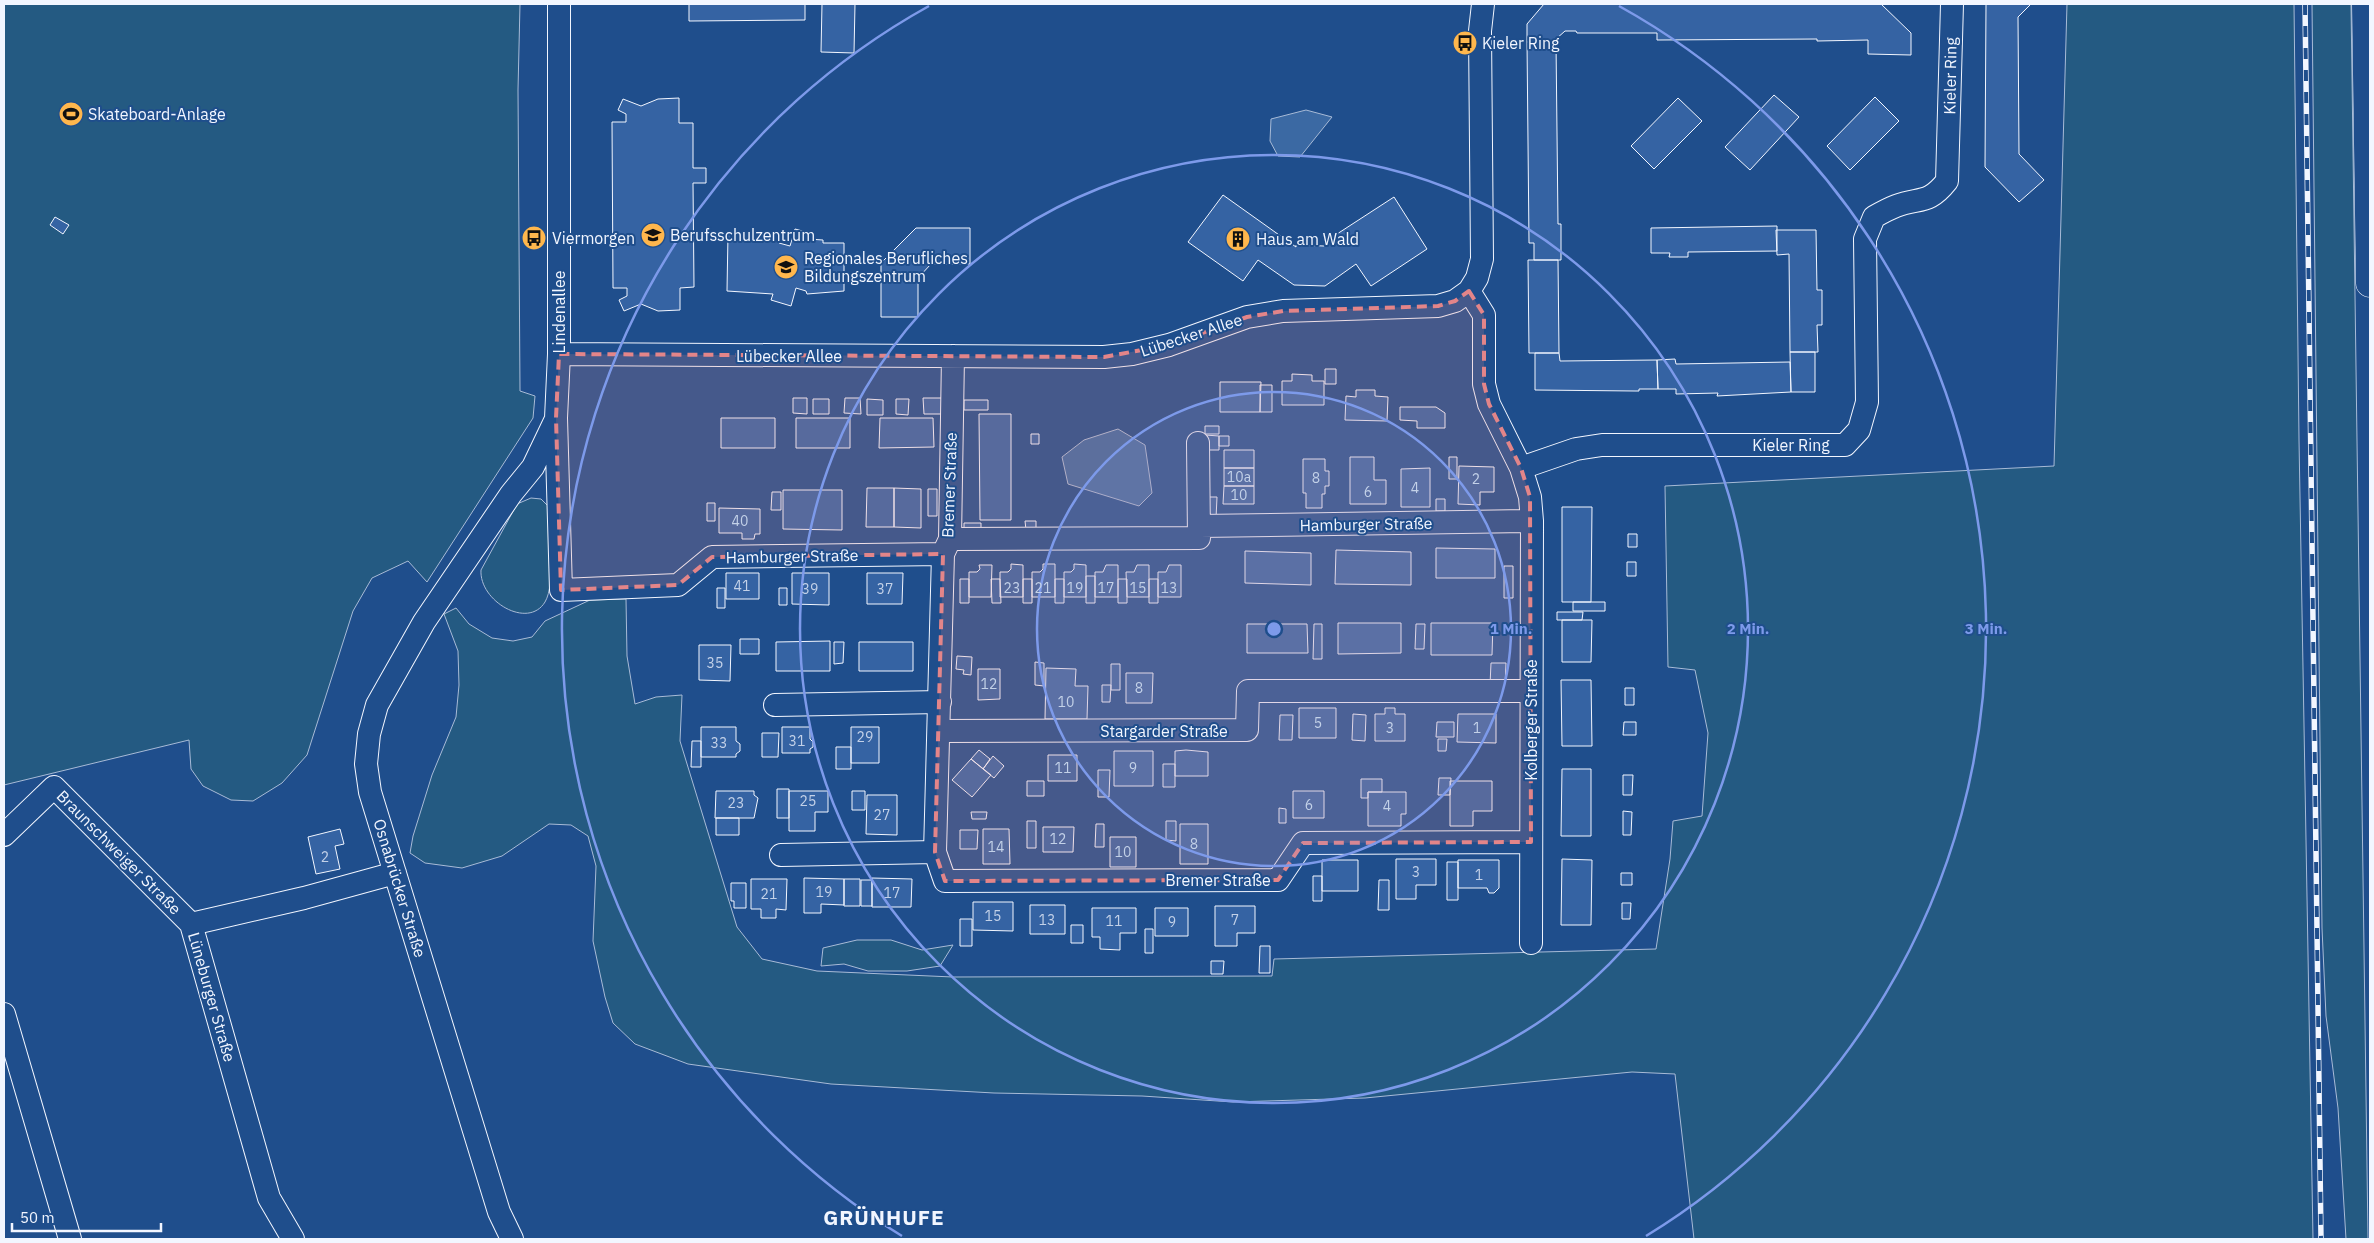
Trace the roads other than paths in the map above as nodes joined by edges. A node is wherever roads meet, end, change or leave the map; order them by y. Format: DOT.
graph roads {
  1 [pos="560,4"];
  2 [pos="1483,4"];
  3 [pos="1952,4"];
  4 [pos="2366,4"];
  5 [pos="2370,283"];
  6 [pos="1470,291"];
  7 [pos="559,354"];
  8 [pos="953,356"];
  9 [pos="556,418"];
  10 [pos="1198,443"];
  11 [pos="1521,468"];
  12 [pos="1532,521"];
  13 [pos="1200,526"];
  14 [pos="946,546"];
  15 [pos="561,590"];
  16 [pos="1532,691"];
  17 [pos="940,702"];
  18 [pos="775,705"];
  19 [pos="939,731"];
  20 [pos="4,835"];
  21 [pos="1531,842"];
  22 [pos="935,852"];
  23 [pos="781,855"];
  24 [pos="395,873"];
  25 [pos="191,924"];
  26 [pos="1531,943"];
  27 [pos="4,1014"];
  28 [pos="70,1239"];
  29 [pos="293,1239"];
  30 [pos="512,1239"];
  1 -- 7 [label="street, Lindenallee"];
  2 -- 6 [label="street"];
  3 -- 11 [label="street, Kieler Ring"];
  4 -- 5 [label="main road"];
  6 -- 8 [label="street, Lübecker Allee"];
  6 -- 11 [label="street"];
  7 -- 8 [label="street, Lübecker Allee"];
  7 -- 9 [label="street, Lindenallee"];
  8 -- 14 [label="street, Bremer Straße"];
  9 -- 15 [label="street, Lindenallee"];
  9 -- 24 [label="street, Osnabrücker Straße"];
  10 -- 13 [label="street"];
  11 -- 12 [label="street, Kolberger Straße"];
  12 -- 13 [label="street, Hamburger Straße"];
  12 -- 16 [label="street, Kolberger Straße"];
  13 -- 14 [label="street, Hamburger Straße"];
  14 -- 15 [label="street, Hamburger Straße"];
  14 -- 17 [label="street, Bremer Straße"];
  16 -- 19 [label="street, Stargarder Straße"];
  16 -- 21 [label="street, Kolberger Straße"];
  17 -- 18 [label="street"];
  17 -- 19 [label="street, Bremer Straße"];
  19 -- 22 [label="street, Bremer Straße"];
  20 -- 25 [label="street, Braunschweiger Straße"];
  21 -- 22 [label="street, Bremer Straße"];
  21 -- 26 [label="street, Kolberger Straße"];
  22 -- 23 [label="street"];
  24 -- 25 [label="street, Lüneburger Straße"];
  24 -- 30 [label="street, Osnabrücker Straße"];
  25 -- 29 [label="street, Lüneburger Straße"];
  27 -- 28 [label="street"];
}
